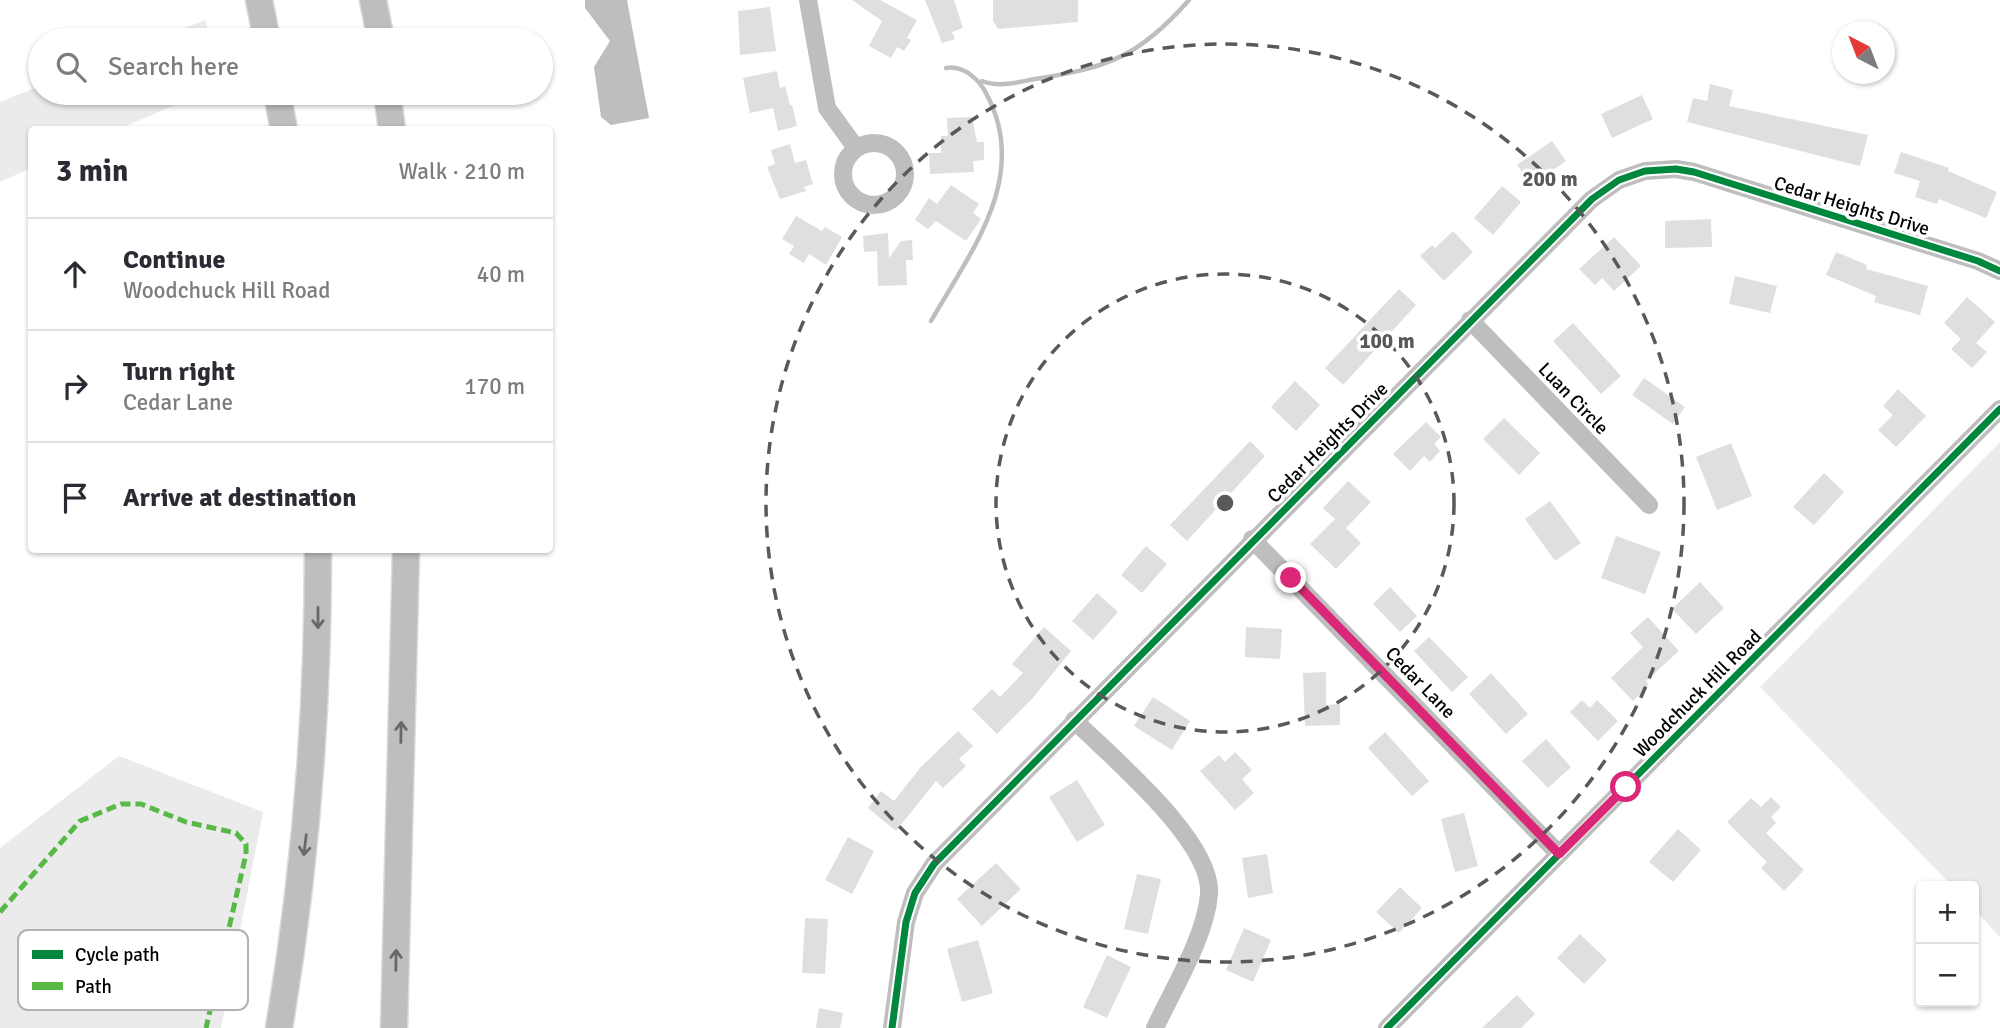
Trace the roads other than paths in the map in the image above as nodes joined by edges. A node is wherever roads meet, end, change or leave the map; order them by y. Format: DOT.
graph roads {
  1 [pos="259,0"];
  2 [pos="373,0"];
  3 [pos="808,0"];
  4 [pos="265,28"];
  5 [pos="379,28"];
  6 [pos="279,105"];
  7 [pos="389,105"];
  8 [pos="283,126"];
  9 [pos="391,126"];
  10 [pos="856,148"];
  11 [pos="2000,271"];
  12 [pos="1470,320"];
  13 [pos="2000,409"];
  14 [pos="1649,505"];
  15 [pos="1252,539"];
  16 [pos="318,553"];
  17 [pos="406,553"];
  18 [pos="1074,720"];
  19 [pos="1559,854"];
  20 [pos="279,1028"];
  21 [pos="394,1028"];
  22 [pos="892,1028"];
  23 [pos="1155,1028"];
  24 [pos="1387,1028"];
  1 -- 4 [label="highway"];
  2 -- 5 [label="highway"];
  3 -- 10 [label="street"];
  6 -- 8 [label="highway"];
  7 -- 9 [label="highway"];
  11 -- 12 [label="street, Cedar Heights Drive"];
  12 -- 14 [label="street, Luan Circle"];
  12 -- 15 [label="street, Cedar Heights Drive"];
  13 -- 19 [label="street, Woodchuck Hill Road"];
  15 -- 18 [label="street, Cedar Heights Drive"];
  15 -- 19 [label="street, Cedar Lane"];
  16 -- 20 [label="highway, one-way"];
  21 -- 17 [label="highway, one-way"];
  18 -- 22 [label="street, Cedar Heights Drive"];
  18 -- 23 [label="street"];
  19 -- 24 [label="street, Woodchuck Hill Road"];
}
